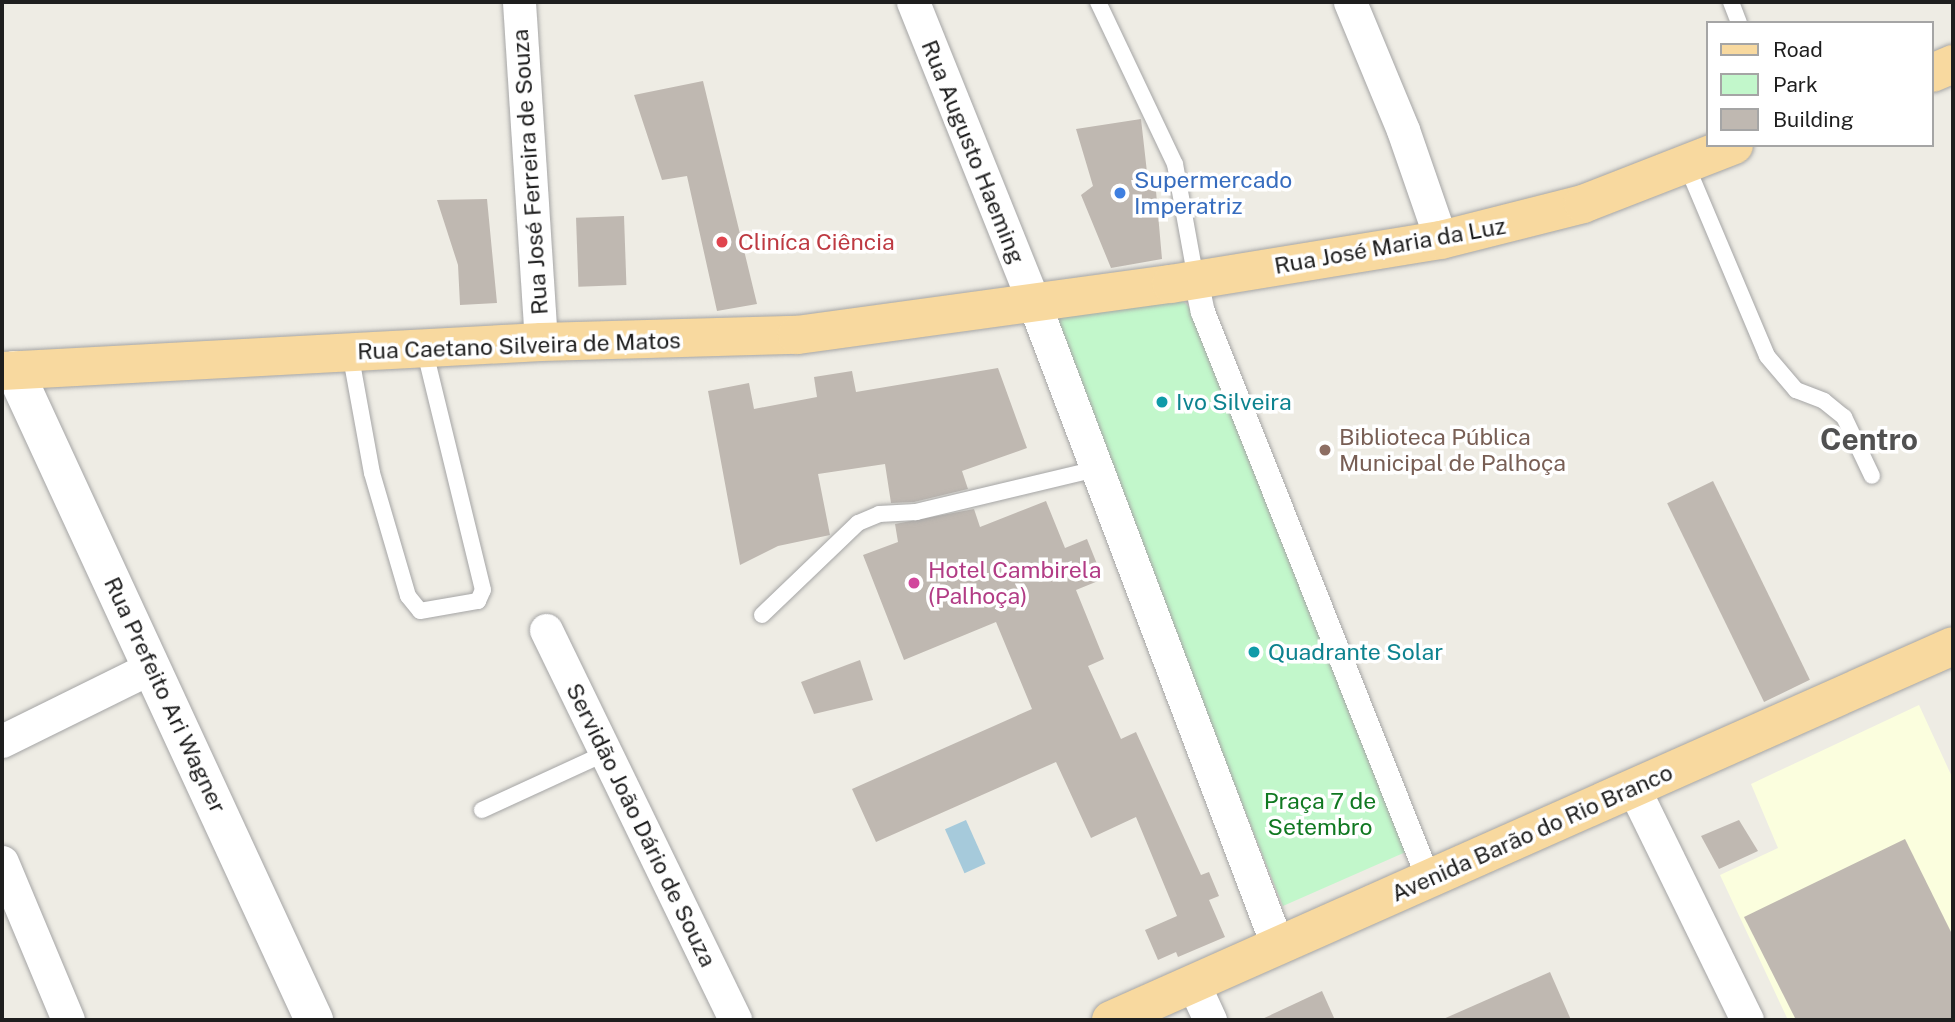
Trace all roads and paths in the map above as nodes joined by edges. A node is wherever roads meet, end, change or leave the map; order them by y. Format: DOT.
graph roads {
  1 [pos="519,2"];
  2 [pos="913,2"];
  3 [pos="1098,2"];
  4 [pos="1350,2"];
  5 [pos="1731,2"];
  6 [pos="1738,21"];
  7 [pos="1953,64"];
  8 [pos="1934,71"];
  9 [pos="1729,147"];
  10 [pos="1686,164"];
  11 [pos="1441,240"];
  12 [pos="1195,280"];
  13 [pos="1034,303"];
  14 [pos="541,342"];
  15 [pos="424,348"];
  16 [pos="350,352"];
  17 [pos="8,370"];
  18 [pos="1096,469"];
  19 [pos="1872,476"];
  20 [pos="762,615"];
  21 [pos="546,630"];
  22 [pos="1953,646"];
  23 [pos="152,667"];
  24 [pos="2,741"];
  25 [pos="606,753"];
  26 [pos="1633,787"];
  27 [pos="482,810"];
  28 [pos="2,862"];
  29 [pos="1429,880"];
  30 [pos="1278,947"];
  31 [pos="1193,983"];
  32 [pos="1116,1019"];
  33 [pos="68,1020"];
  34 [pos="314,1020"];
  35 [pos="735,1020"];
  36 [pos="1210,1020"];
  37 [pos="1747,1020"];
  1 -- 14 [label="street, Rua José Ferreira de Souza"];
  2 -- 13 [label="street, Rua Augusto Haeming"];
  3 -- 12 [label="lane"];
  4 -- 11 [label="street"];
  5 -- 6 [label="lane"];
  7 -- 8 [label="main road"];
  9 -- 10 [label="main road, Rua José Maria da Luz"];
  10 -- 11 [label="main road, Rua José Maria da Luz"];
  10 -- 19 [label="lane"];
  11 -- 12 [label="main road, Rua José Maria da Luz"];
  12 -- 13 [label="main road, Rua José Maria da Luz"];
  12 -- 29 [label="street"];
  13 -- 14 [label="main road, Rua Caetano Silveira de Matos"];
  13 -- 18 [label="street"];
  14 -- 15 [label="main road, Rua Caetano Silveira de Matos"];
  15 -- 16 [label="main road, Rua Caetano Silveira de Matos"];
  15 -- 16 [label="lane"];
  16 -- 17 [label="main road, Rua Caetano Silveira de Matos"];
  17 -- 23 [label="street, Rua Prefeito Ari Wagner"];
  18 -- 20 [label="lane"];
  18 -- 30 [label="street"];
  21 -- 25 [label="street, Servidão João Dário de Souza"];
  22 -- 26 [label="main road, Avenida Barão do Rio Branco"];
  23 -- 24 [label="street"];
  23 -- 34 [label="street, Rua Prefeito Ari Wagner"];
  25 -- 27 [label="lane"];
  25 -- 35 [label="street, Servidão João Dário de Souza"];
  26 -- 29 [label="main road, Avenida Barão do Rio Branco"];
  26 -- 37 [label="street"];
  28 -- 33 [label="street"];
  29 -- 30 [label="main road, Avenida Barão do Rio Branco"];
  30 -- 31 [label="main road, Avenida Barão do Rio Branco"];
  31 -- 32 [label="main road, Avenida Barão do Rio Branco"];
  31 -- 36 [label="street"];
}
